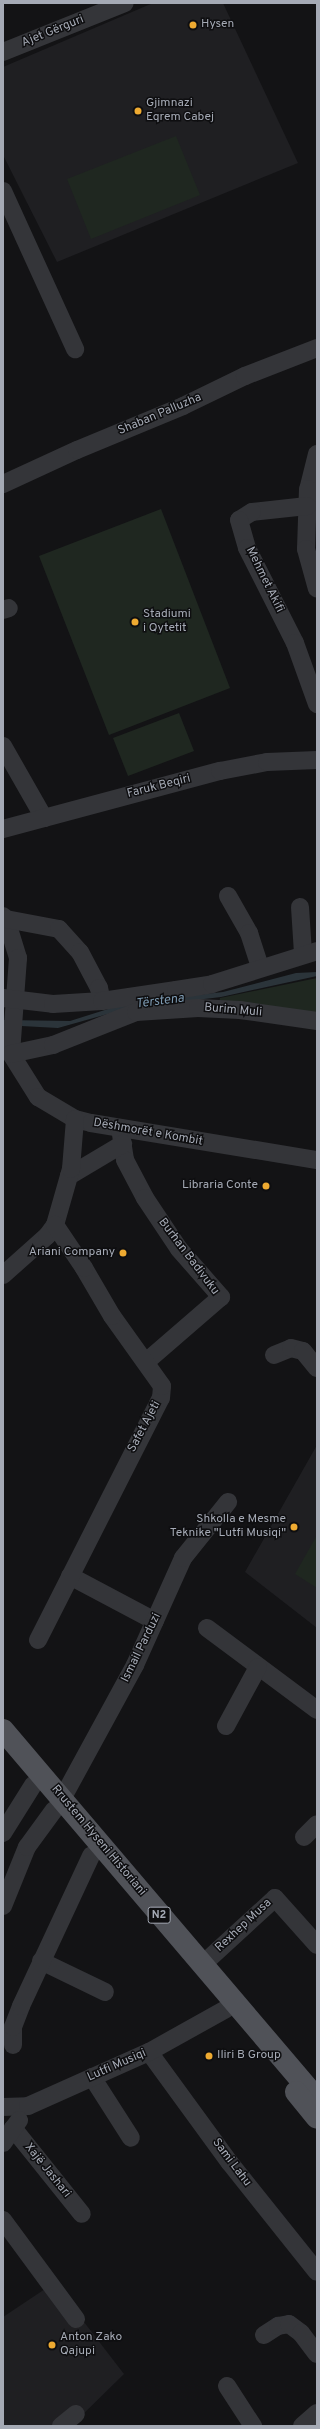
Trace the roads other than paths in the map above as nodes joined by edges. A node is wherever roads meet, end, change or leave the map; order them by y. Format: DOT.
graph roads {
  1 [pos="125,3"];
  2 [pos="3,52"];
  3 [pos="3,191"];
  4 [pos="317,348"];
  5 [pos="75,349"];
  6 [pos="317,454"];
  7 [pos="3,484"];
  8 [pos="313,487"];
  9 [pos="307,506"];
  10 [pos="317,588"];
  11 [pos="317,704"];
  12 [pos="3,746"];
  13 [pos="317,760"];
  14 [pos="44,818"];
  15 [pos="3,829"];
  16 [pos="228,896"];
  17 [pos="300,907"];
  18 [pos="5,917"];
  19 [pos="310,952"];
  20 [pos="260,967"];
  21 [pos="11,1000"];
  22 [pos="102,1001"];
  23 [pos="317,1021"];
  24 [pos="9,1051"];
  25 [pos="75,1119"];
  26 [pos="122,1136"];
  27 [pos="317,1160"];
  28 [pos="69,1176"];
  29 [pos="55,1225"];
  30 [pos="3,1274"];
  31 [pos="274,1355"];
  32 [pos="146,1362"];
  33 [pos="317,1368"];
  34 [pos="228,1502"];
  35 [pos="70,1576"];
  36 [pos="155,1621"];
  37 [pos="207,1628"];
  38 [pos="38,1640"];
  39 [pos="258,1667"];
  40 [pos="317,1710"];
  41 [pos="226,1726"];
  42 [pos="3,1730"];
  43 [pos="3,1749"];
  44 [pos="33,1785"];
  45 [pos="58,1804"];
  46 [pos="317,1824"];
  47 [pos="3,1833"];
  48 [pos="304,1837"];
  49 [pos="91,1856"];
  50 [pos="3,1906"];
  51 [pos="317,1945"];
  52 [pos="41,1961"];
  53 [pos="202,1965"];
  54 [pos="105,1992"];
  55 [pos="226,2009"];
  56 [pos="12,2045"];
  57 [pos="149,2052"];
  58 [pos="92,2078"];
  59 [pos="317,2099"];
  60 [pos="3,2106"];
  61 [pos="28,2106"];
  62 [pos="317,2118"];
  63 [pos="13,2128"];
  64 [pos="131,2138"];
  65 [pos="3,2143"];
  66 [pos="82,2214"];
  67 [pos="3,2220"];
  68 [pos="317,2272"];
  69 [pos="76,2318"];
  70 [pos="264,2335"];
  71 [pos="317,2354"];
  72 [pos="227,2386"];
  73 [pos="76,2414"];
  74 [pos="61,2426"];
  75 [pos="253,2426"];
  1 -- 2 [label="street, Ajet Gërguri"];
  3 -- 5 [label="street"];
  4 -- 7 [label="street, Shaban Palluzha"];
  6 -- 8 [label="street"];
  8 -- 9 [label="street"];
  9 -- 10 [label="street"];
  9 -- 11 [label="street, Mehmet Akifi"];
  12 -- 14 [label="street"];
  13 -- 14 [label="street, Faruk Beqiri"];
  14 -- 15 [label="street, Faruk Beqiri"];
  16 -- 20 [label="street"];
  17 -- 19 [label="street"];
  18 -- 21 [label="street"];
  18 -- 22 [label="street"];
  19 -- 20 [label="street"];
  20 -- 22 [label="street"];
  21 -- 22 [label="street"];
  21 -- 24 [label="street"];
  23 -- 24 [label="street, Burim Muli"];
  24 -- 25 [label="street, Dëshmorët e Kombit"];
  25 -- 26 [label="street, Dëshmorët e Kombit"];
  25 -- 28 [label="street"];
  26 -- 27 [label="street, Dëshmorët e Kombit"];
  26 -- 28 [label="street"];
  26 -- 32 [label="street, Burhan Badivuku"];
  28 -- 29 [label="street"];
  29 -- 30 [label="street"];
  29 -- 32 [label="street, Safet Ajeti"];
  31 -- 33 [label="street"];
  32 -- 35 [label="street, Safet Ajeti"];
  34 -- 36 [label="street, Ismail Parduzi"];
  35 -- 36 [label="street"];
  35 -- 38 [label="street, Safet Ajeti"];
  36 -- 45 [label="street, Ismail Parduzi"];
  37 -- 39 [label="street"];
  39 -- 40 [label="street"];
  39 -- 41 [label="street"];
  42 -- 45 [label="main road, Rrustem Hyseni Historiani / N2"];
  43 -- 44 [label="main road, Rrustem Hyseni Historiani / N2"];
  44 -- 45 [label="main road, Rrustem Hyseni Historiani / N2"];
  44 -- 47 [label="street, Rrustem Hyseni Historiani"];
  45 -- 49 [label="main road, Rrustem Hyseni Historiani / N2"];
  45 -- 50 [label="street, Ismail Parduzi"];
  45 -- 53 [label="main road, Rrustem Hyseni Historiani / N2"];
  46 -- 48 [label="street"];
  49 -- 52 [label="street"];
  49 -- 55 [label="main road, Rrustem Hyseni Historiani / N2"];
  51 -- 53 [label="street, Rexhep Musa"];
  52 -- 54 [label="street"];
  52 -- 56 [label="street"];
  53 -- 59 [label="main road, Rrustem Hyseni Historiani / N2"];
  55 -- 57 [label="street, Lutfi Musiqi"];
  55 -- 62 [label="main road, Rrustem Hyseni Historiani / N2"];
  57 -- 58 [label="street, Lutfi Musiqi"];
  57 -- 68 [label="street, Sami Lahu"];
  58 -- 61 [label="street, Lutfi Musiqi"];
  58 -- 64 [label="street"];
  60 -- 61 [label="street, Lutfi Musiqi"];
  61 -- 63 [label="street"];
  63 -- 65 [label="street"];
  63 -- 66 [label="street, Xajë Jashari"];
  67 -- 69 [label="street"];
  70 -- 71 [label="street"];
  72 -- 75 [label="street"];
  73 -- 74 [label="street"];
}
